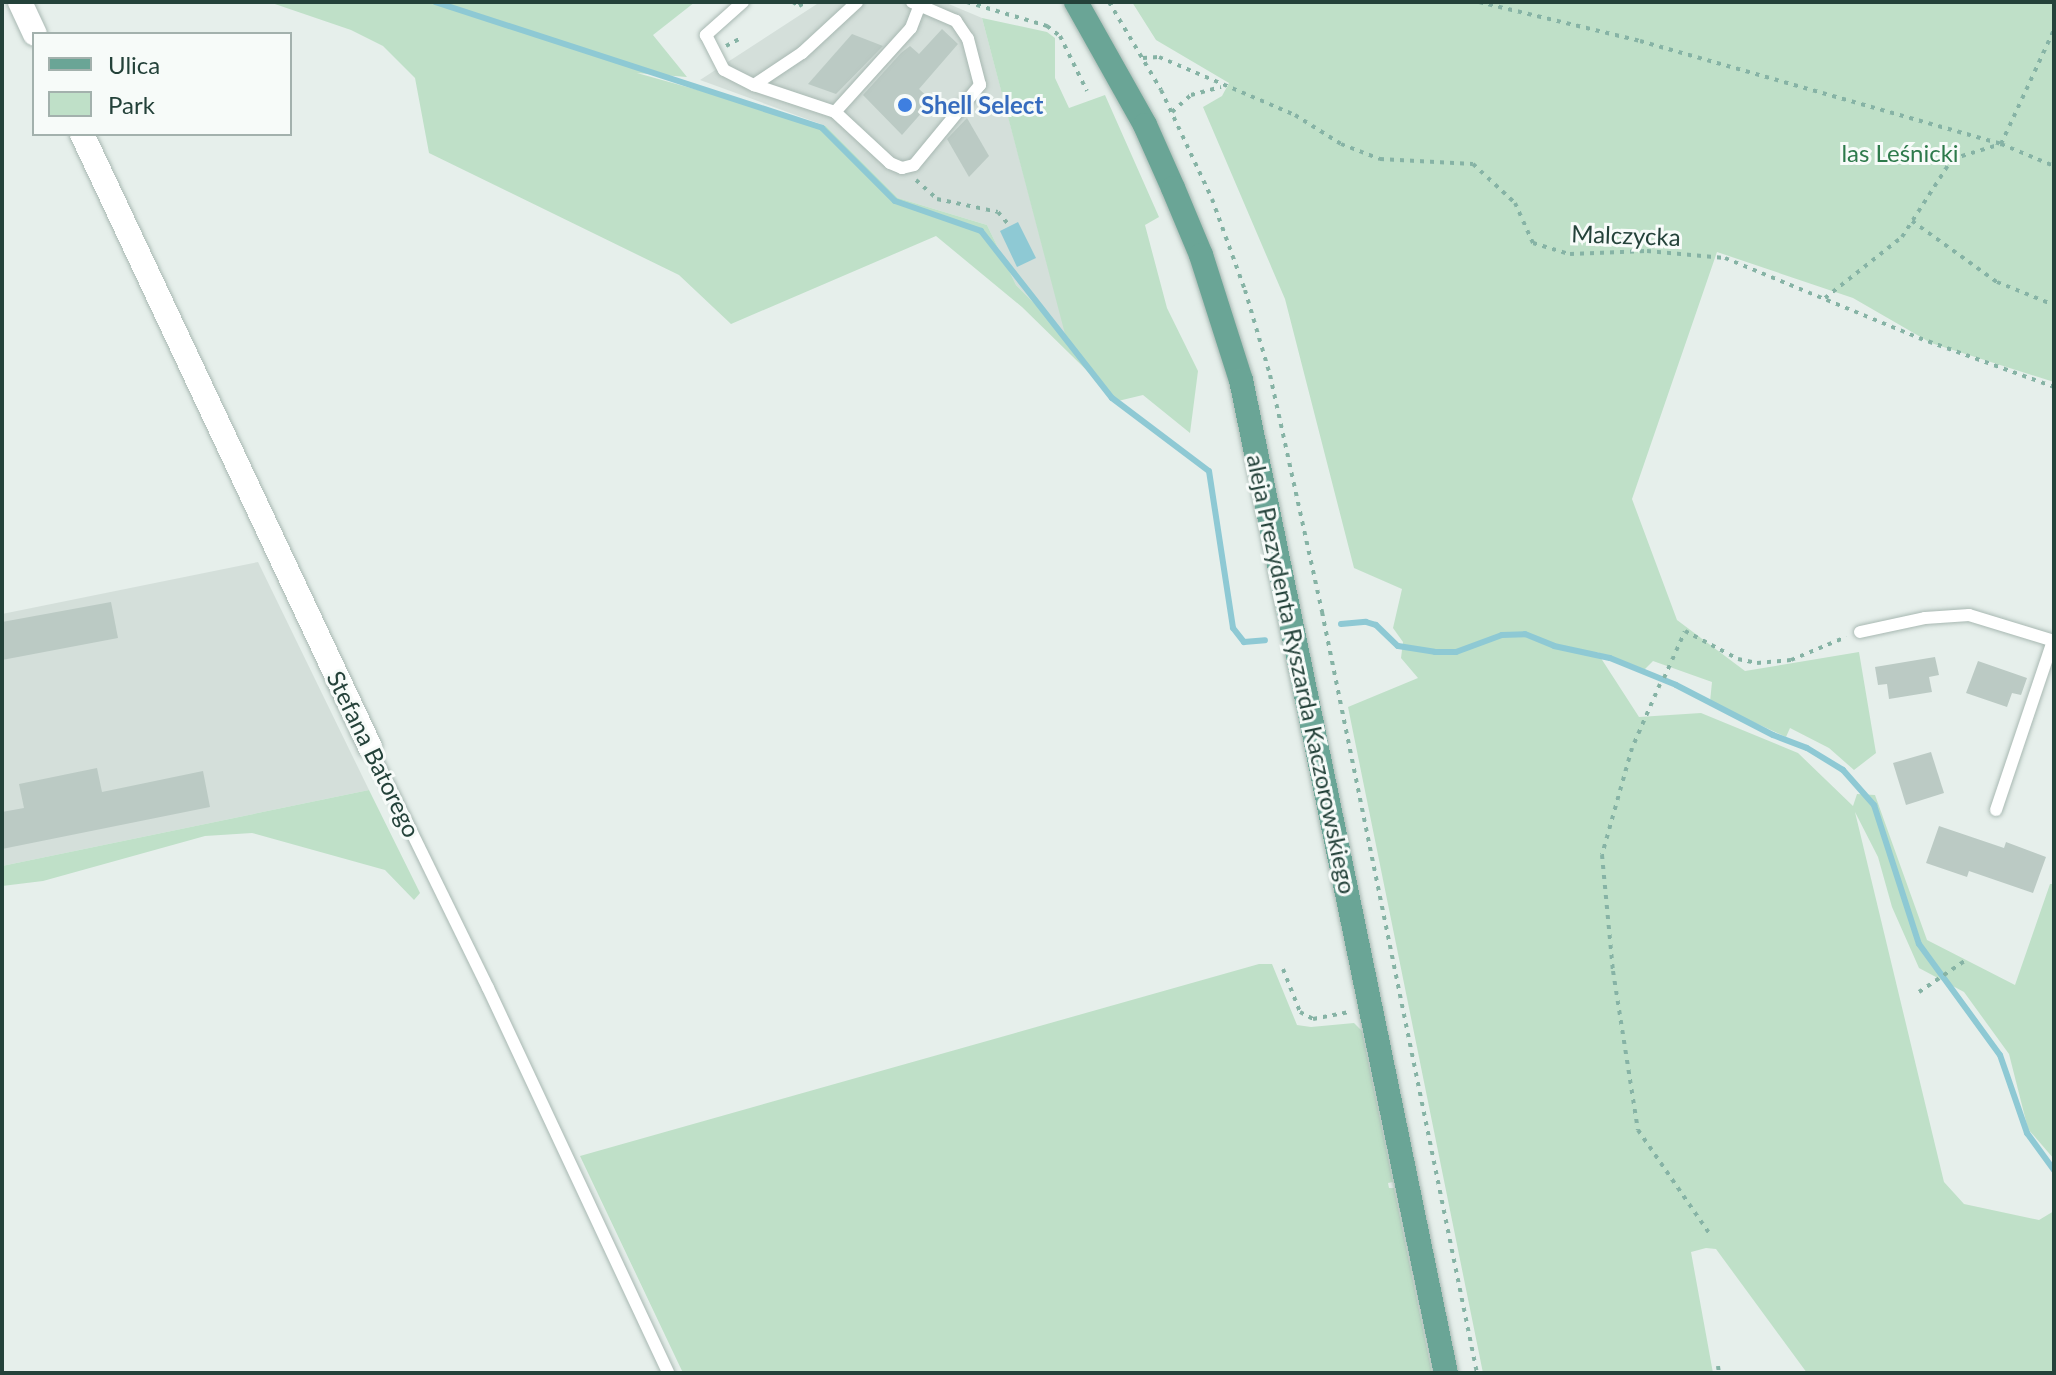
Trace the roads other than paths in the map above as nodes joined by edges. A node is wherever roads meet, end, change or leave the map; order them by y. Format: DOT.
graph roads {
  1 [pos="20,2"];
  2 [pos="743,2"];
  3 [pos="857,2"];
  4 [pos="1076,2"];
  5 [pos="916,4"];
  6 [pos="34,32"];
  7 [pos="754,85"];
  8 [pos="835,112"];
  9 [pos="83,136"];
  10 [pos="1860,632"];
  11 [pos="2054,641"];
  12 [pos="370,747"];
  13 [pos="1996,810"];
  14 [pos="668,1373"];
  15 [pos="1446,1373"];
  1 -- 6 [label="street"];
  2 -- 7 [label="lane"];
  3 -- 7 [label="lane"];
  4 -- 15 [label="main road, aleja Prezydenta Ryszarda Kaczorowskiego"];
  5 -- 8 [label="lane"];
  5 -- 8 [label="lane"];
  7 -- 8 [label="lane"];
  9 -- 12 [label="street, Stefana Batorego"];
  10 -- 11 [label="lane"];
  11 -- 13 [label="lane"];
  12 -- 14 [label="lane, Stefana Batorego"];
}
